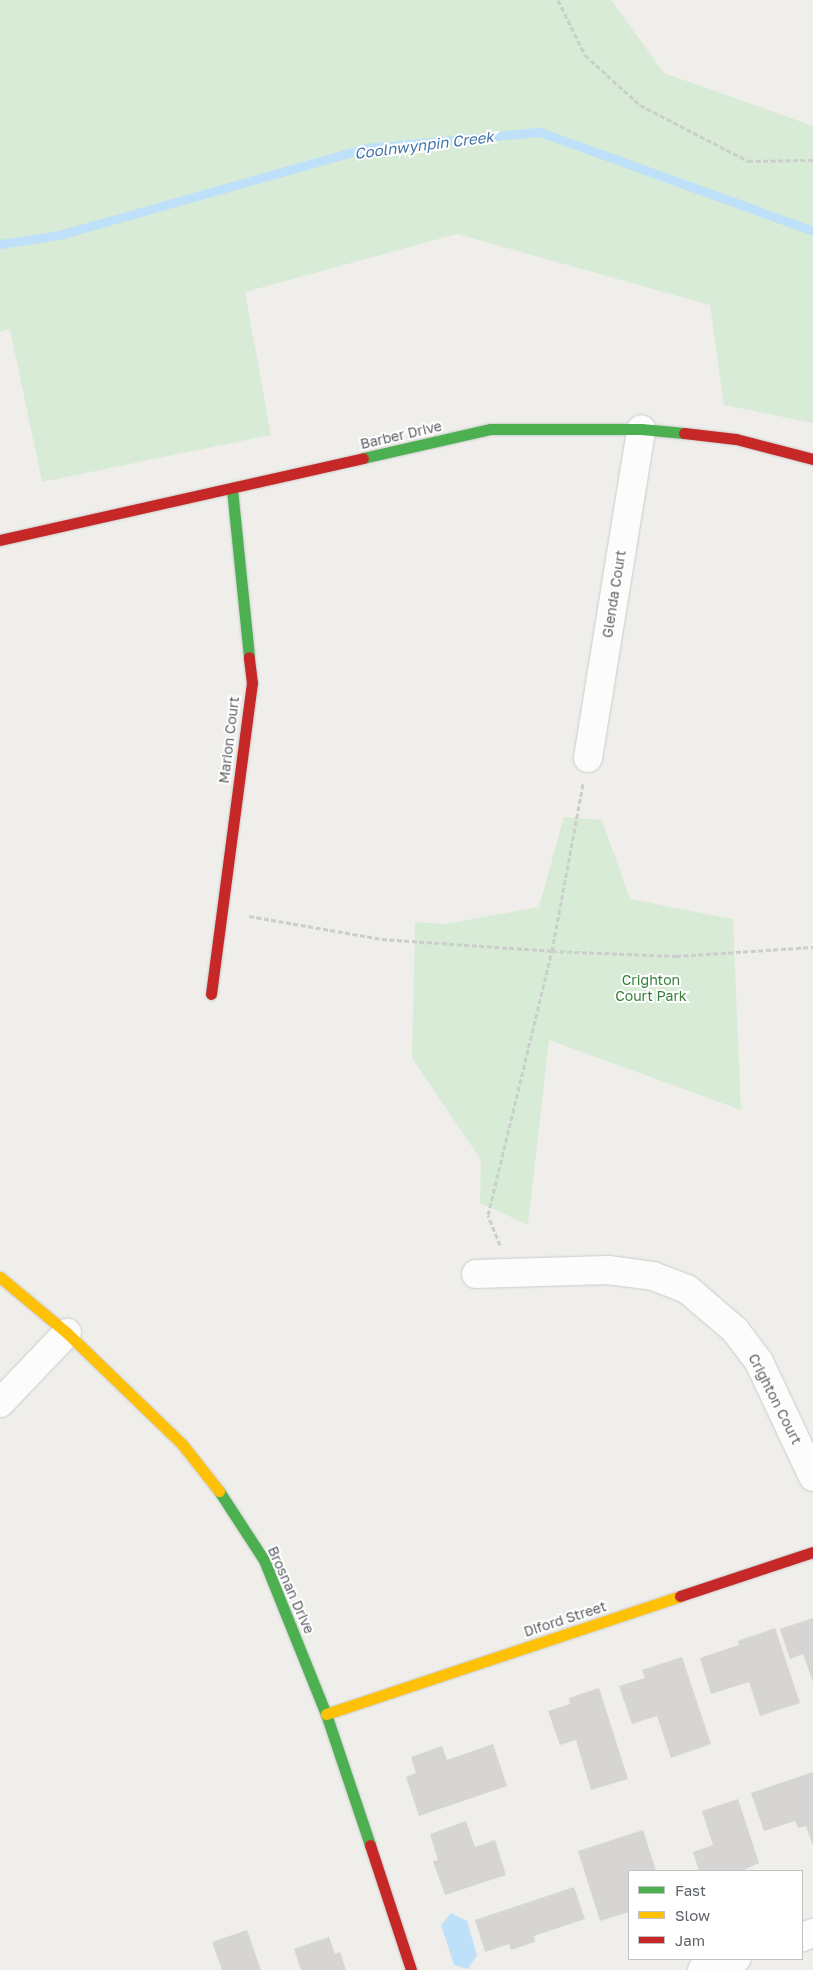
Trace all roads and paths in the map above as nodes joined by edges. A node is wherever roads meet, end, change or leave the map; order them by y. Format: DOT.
graph roads {
  1 [pos="558,0"];
  2 [pos="813,160"];
  3 [pos="641,429"];
  4 [pos="813,459"];
  5 [pos="232,489"];
  6 [pos="0,540"];
  7 [pos="588,758"];
  8 [pos="222,912"];
  9 [pos="813,947"];
  10 [pos="552,951"];
  11 [pos="211,994"];
  12 [pos="511,1273"];
  13 [pos="476,1274"];
  14 [pos="0,1278"];
  15 [pos="67,1333"];
  16 [pos="0,1403"];
  17 [pos="813,1478"];
  18 [pos="813,1552"];
  19 [pos="326,1714"];
  20 [pos="733,1960"];
  21 [pos="411,1970"];
  22 [pos="702,1970"];
  1 -- 2 [label="path"];
  3 -- 4 [label="street, Barber Drive"];
  3 -- 5 [label="street, Barber Drive"];
  3 -- 7 [label="street, Glenda Court"];
  5 -- 6 [label="street, Barber Drive"];
  5 -- 8 [label="street, Marion Court"];
  7 -- 10 [label="path"];
  8 -- 10 [label="path"];
  8 -- 11 [label="street, Marion Court"];
  9 -- 10 [label="path"];
  10 -- 12 [label="path"];
  12 -- 13 [label="street, Crighton Court"];
  12 -- 17 [label="street, Crighton Court"];
  14 -- 15 [label="street, Brosnan Drive"];
  15 -- 16 [label="street"];
  15 -- 19 [label="street, Brosnan Drive"];
  18 -- 19 [label="street, Diford Street"];
  19 -- 21 [label="street, Brosnan Drive"];
  20 -- 22 [label="street"];
}
